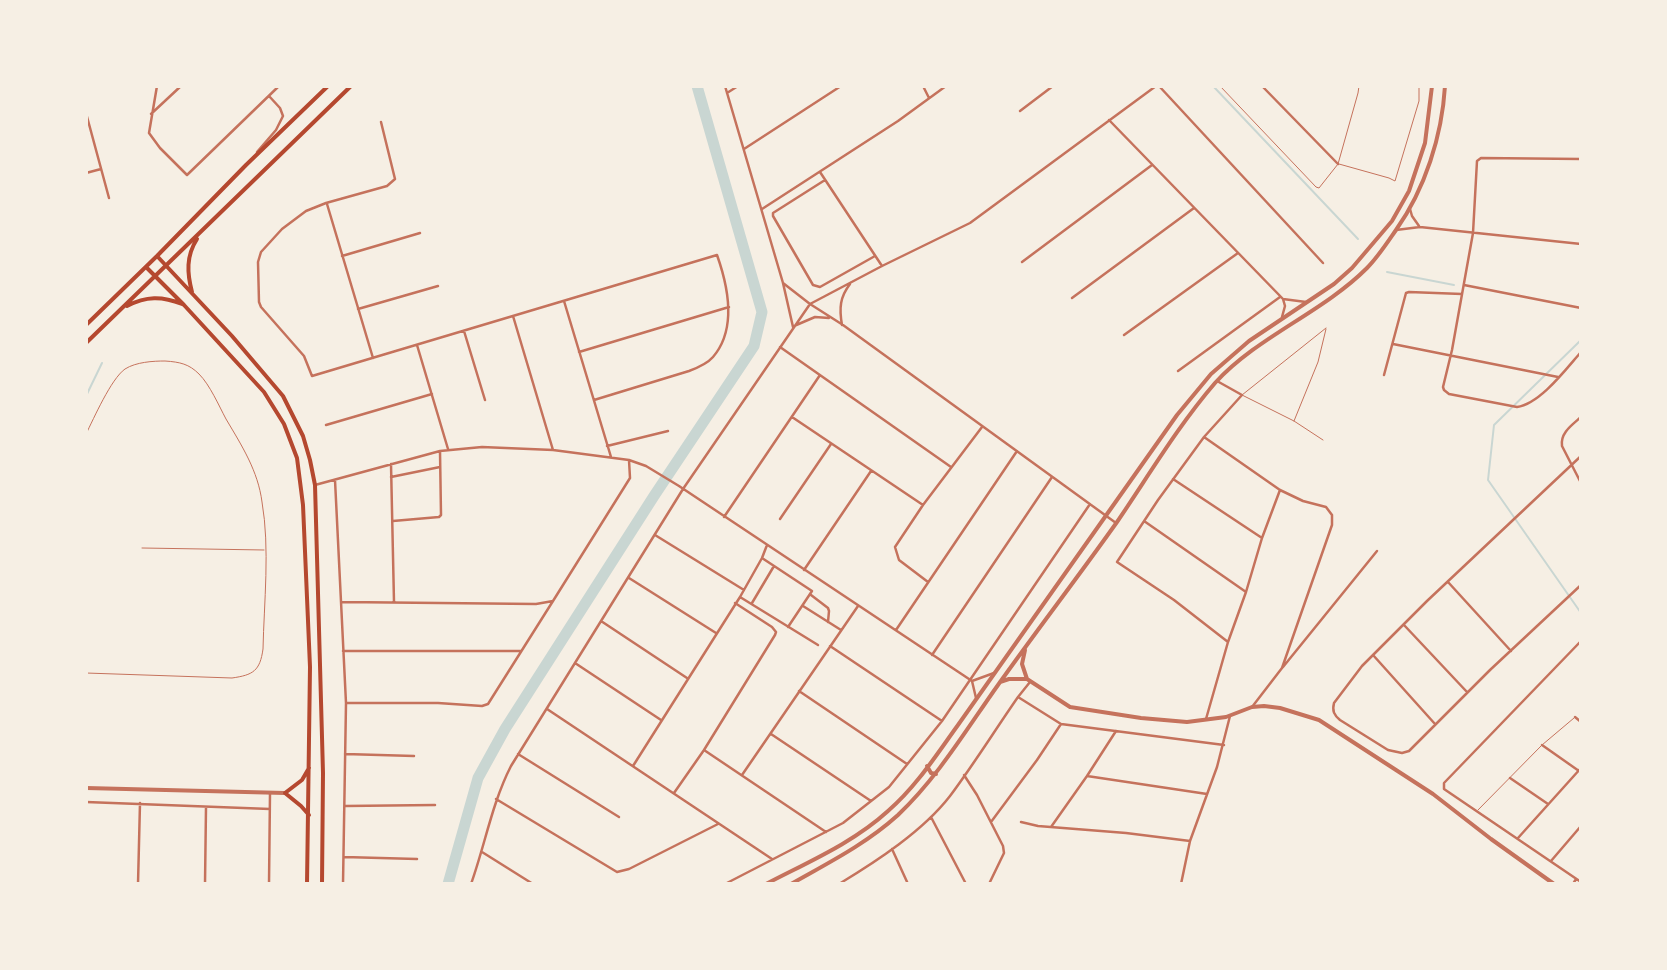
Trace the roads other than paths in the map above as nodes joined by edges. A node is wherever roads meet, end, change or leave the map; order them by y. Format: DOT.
graph roads {
  1 [pos="157,86"];
  2 [pos="181,86"];
  3 [pos="279,86"];
  4 [pos="328,86"];
  5 [pos="351,86"];
  6 [pos="725,86"];
  7 [pos="738,86"];
  8 [pos="841,86"];
  9 [pos="923,86"];
  10 [pos="946,86"];
  11 [pos="1053,86"];
  12 [pos="1157,86"];
  13 [pos="1220,86"];
  14 [pos="1262,86"];
  15 [pos="1359,86"];
  16 [pos="1419,86"];
  17 [pos="1432,86"];
  18 [pos="1445,86"];
  19 [pos="727,93"];
  20 [pos="269,96"];
  21 [pos="929,99"];
  22 [pos="1020,111"];
  23 [pos="86,113"];
  24 [pos="152,114"];
  25 [pos="1109,120"];
  26 [pos="381,122"];
  27 [pos="744,149"];
  28 [pos="1581,159"];
  29 [pos="1338,164"];
  30 [pos="246,165"];
  31 [pos="1152,165"];
  32 [pos="101,169"];
  33 [pos="820,172"];
  34 [pos="86,173"];
  35 [pos="825,180"];
  36 [pos="109,198"];
  37 [pos="326,203"];
  38 [pos="1194,208"];
  39 [pos="762,209"];
  40 [pos="1410,209"];
  41 [pos="1420,227"];
  42 [pos="1396,230"];
  43 [pos="201,232"];
  44 [pos="1473,232"];
  45 [pos="420,233"];
  46 [pos="1581,244"];
  47 [pos="1238,253"];
  48 [pos="157,256"];
  49 [pos="342,256"];
  50 [pos="875,256"];
  51 [pos="1022,262"];
  52 [pos="1323,263"];
  53 [pos="165,266"];
  54 [pos="882,266"];
  55 [pos="146,267"];
  56 [pos="155,276"];
  57 [pos="851,282"];
  58 [pos="783,283"];
  59 [pos="1464,284"];
  60 [pos="438,286"];
  61 [pos="192,294"];
  62 [pos="1462,294"];
  63 [pos="1280,296"];
  64 [pos="1072,298"];
  65 [pos="1283,300"];
  66 [pos="564,301"];
  67 [pos="1307,302"];
  68 [pos="810,304"];
  69 [pos="184,305"];
  70 [pos="124,307"];
  71 [pos="729,307"];
  72 [pos="1581,308"];
  73 [pos="358,310"];
  74 [pos="513,316"];
  75 [pos="831,318"];
  76 [pos="1282,319"];
  77 [pos="86,325"];
  78 [pos="842,325"];
  79 [pos="793,327"];
  80 [pos="464,331"];
  81 [pos="1124,335"];
  82 [pos="86,343"];
  83 [pos="1392,344"];
  84 [pos="417,345"];
  85 [pos="780,347"];
  86 [pos="580,352"];
  87 [pos="1581,352"];
  88 [pos="1451,356"];
  89 [pos="372,358"];
  90 [pos="1178,371"];
  91 [pos="820,375"];
  92 [pos="1384,375"];
  93 [pos="1557,377"];
  94 [pos="1217,381"];
  95 [pos="432,394"];
  96 [pos="1242,395"];
  97 [pos="485,400"];
  98 [pos="594,400"];
  99 [pos="1581,417"];
  100 [pos="792,418"];
  101 [pos="1294,421"];
  102 [pos="326,425"];
  103 [pos="982,426"];
  104 [pos="668,431"];
  105 [pos="86,434"];
  106 [pos="1204,437"];
  107 [pos="1323,440"];
  108 [pos="831,444"];
  109 [pos="608,446"];
  110 [pos="448,449"];
  111 [pos="553,450"];
  112 [pos="440,451"];
  113 [pos="1017,451"];
  114 [pos="1581,456"];
  115 [pos="611,457"];
  116 [pos="629,460"];
  117 [pos="391,464"];
  118 [pos="1572,465"];
  119 [pos="440,467"];
  120 [pos="951,467"];
  121 [pos="871,471"];
  122 [pos="391,477"];
  123 [pos="1052,477"];
  124 [pos="1173,479"];
  125 [pos="335,480"];
  126 [pos="1581,483"];
  127 [pos="315,485"];
  128 [pos="683,489"];
  129 [pos="1280,490"];
  130 [pos="1090,504"];
  131 [pos="923,505"];
  132 [pos="1106,516"];
  133 [pos="724,517"];
  134 [pos="780,520"];
  135 [pos="393,521"];
  136 [pos="1144,521"];
  137 [pos="1116,523"];
  138 [pos="655,534"];
  139 [pos="1262,538"];
  140 [pos="767,545"];
  141 [pos="142,548"];
  142 [pos="265,550"];
  143 [pos="1377,551"];
  144 [pos="762,558"];
  145 [pos="774,566"];
  146 [pos="804,570"];
  147 [pos="628,578"];
  148 [pos="928,582"];
  149 [pos="1448,582"];
  150 [pos="1581,584"];
  151 [pos="744,590"];
  152 [pos="1246,592"];
  153 [pos="811,595"];
  154 [pos="740,597"];
  155 [pos="553,601"];
  156 [pos="342,602"];
  157 [pos="394,602"];
  158 [pos="736,603"];
  159 [pos="751,604"];
  160 [pos="803,606"];
  161 [pos="858,606"];
  162 [pos="601,621"];
  163 [pos="828,622"];
  164 [pos="1404,625"];
  165 [pos="788,627"];
  166 [pos="841,630"];
  167 [pos="896,631"];
  168 [pos="716,633"];
  169 [pos="1581,641"];
  170 [pos="1228,642"];
  171 [pos="818,645"];
  172 [pos="830,646"];
  173 [pos="1026,648"];
  174 [pos="343,651"];
  175 [pos="521,651"];
  176 [pos="1511,651"];
  177 [pos="932,655"];
  178 [pos="1373,655"];
  179 [pos="575,663"];
  180 [pos="1282,668"];
  181 [pos="86,673"];
  182 [pos="995,673"];
  183 [pos="687,678"];
  184 [pos="970,681"];
  185 [pos="1029,681"];
  186 [pos="999,682"];
  187 [pos="800,691"];
  188 [pos="1467,692"];
  189 [pos="1018,697"];
  190 [pos="976,700"];
  191 [pos="346,703"];
  192 [pos="1252,707"];
  193 [pos="547,709"];
  194 [pos="1230,716"];
  195 [pos="1575,717"];
  196 [pos="661,720"];
  197 [pos="942,721"];
  198 [pos="1206,721"];
  199 [pos="1581,722"];
  200 [pos="1061,724"];
  201 [pos="1435,724"];
  202 [pos="1116,732"];
  203 [pos="770,733"];
  204 [pos="1224,745"];
  205 [pos="1542,745"];
  206 [pos="704,750"];
  207 [pos="345,754"];
  208 [pos="518,754"];
  209 [pos="414,756"];
  210 [pos="908,764"];
  211 [pos="632,766"];
  212 [pos="928,766"];
  213 [pos="309,767"];
  214 [pos="1580,770"];
  215 [pos="936,774"];
  216 [pos="742,775"];
  217 [pos="964,775"];
  218 [pos="1087,776"];
  219 [pos="1510,778"];
  220 [pos="86,788"];
  221 [pos="270,793"];
  222 [pos="674,793"];
  223 [pos="285,794"];
  224 [pos="1207,794"];
  225 [pos="496,799"];
  226 [pos="871,801"];
  227 [pos="86,802"];
  228 [pos="140,803"];
  229 [pos="1548,804"];
  230 [pos="435,805"];
  231 [pos="345,806"];
  232 [pos="206,807"];
  233 [pos="270,808"];
  234 [pos="1478,811"];
  235 [pos="309,815"];
  236 [pos="619,817"];
  237 [pos="931,817"];
  238 [pos="991,822"];
  239 [pos="1022,822"];
  240 [pos="719,823"];
  241 [pos="1581,826"];
  242 [pos="1051,827"];
  243 [pos="826,832"];
  244 [pos="1518,838"];
  245 [pos="1190,841"];
  246 [pos="892,849"];
  247 [pos="482,852"];
  248 [pos="344,858"];
  249 [pos="417,859"];
  250 [pos="772,859"];
  251 [pos="1551,861"];
  252 [pos="847,879"];
  253 [pos="1576,879"];
  254 [pos="1581,882"];
  255 [pos="138,884"];
  256 [pos="205,884"];
  257 [pos="269,884"];
  258 [pos="307,884"];
  259 [pos="322,884"];
  260 [pos="343,884"];
  261 [pos="471,884"];
  262 [pos="533,884"];
  263 [pos="725,884"];
  264 [pos="766,884"];
  265 [pos="791,884"];
  266 [pos="839,884"];
  267 [pos="849,884"];
  268 [pos="908,884"];
  269 [pos="966,884"];
  270 [pos="988,884"];
  271 [pos="1180,884"];
  272 [pos="1554,884"];
  273 [pos="1573,884"];
  1 -- 24 [label="street"];
  2 -- 24 [label="street"];
  3 -- 20 [label="street"];
  4 -- 30 [label="main road"];
  5 -- 43 [label="main road"];
  6 -- 19 [label="street"];
  7 -- 19 [label="street"];
  8 -- 27 [label="street"];
  9 -- 21 [label="street"];
  10 -- 21 [label="street"];
  11 -- 22 [label="street"];
  12 -- 25 [label="street"];
  12 -- 52 [label="street"];
  13 -- 29 [label="lane"];
  14 -- 29 [label="street"];
  15 -- 29 [label="lane"];
  16 -- 29 [label="lane"];
  17 -- 67 [label="street"];
  18 -- 40 [label="street"];
  19 -- 27 [label="street"];
  20 -- 24 [label="street"];
  20 -- 30 [label="street"];
  21 -- 33 [label="street"];
  23 -- 32 [label="street"];
  25 -- 31 [label="street"];
  25 -- 54 [label="street"];
  26 -- 37 [label="street"];
  27 -- 39 [label="street"];
  28 -- 44 [label="street"];
  30 -- 48 [label="main road"];
  31 -- 38 [label="street"];
  31 -- 51 [label="street"];
  32 -- 34 [label="street"];
  32 -- 36 [label="street"];
  33 -- 35 [label="street"];
  33 -- 39 [label="street"];
  35 -- 50 [label="street"];
  35 -- 50 [label="street"];
  37 -- 49 [label="street"];
  37 -- 89 [label="street"];
  38 -- 47 [label="street"];
  38 -- 64 [label="street"];
  39 -- 58 [label="street"];
  40 -- 41 [label="street"];
  40 -- 42 [label="street"];
  41 -- 42 [label="street"];
  41 -- 44 [label="street"];
  42 -- 94 [label="street"];
  43 -- 53 [label="main road"];
  43 -- 61 [label="main road"];
  44 -- 46 [label="street"];
  44 -- 59 [label="street"];
  45 -- 49 [label="street"];
  47 -- 63 [label="street"];
  47 -- 81 [label="street"];
  48 -- 53 [label="main road"];
  48 -- 55 [label="main road"];
  49 -- 73 [label="street"];
  50 -- 54 [label="street"];
  53 -- 56 [label="main road"];
  53 -- 61 [label="main road"];
  54 -- 57 [label="street"];
  55 -- 56 [label="main road"];
  55 -- 77 [label="main road"];
  56 -- 69 [label="main road"];
  56 -- 70 [label="main road"];
  57 -- 68 [label="street"];
  57 -- 78 [label="street"];
  58 -- 68 [label="street"];
  58 -- 79 [label="street"];
  59 -- 62 [label="street"];
  59 -- 72 [label="street"];
  60 -- 73 [label="street"];
  61 -- 127 [label="main road"];
  62 -- 83 [label="street"];
  62 -- 88 [label="street"];
  63 -- 65 [label="street"];
  63 -- 90 [label="street"];
  65 -- 67 [label="street"];
  65 -- 76 [label="street"];
  66 -- 71 [label="street"];
  66 -- 74 [label="street"];
  66 -- 86 [label="street"];
  67 -- 76 [label="street"];
  68 -- 75 [label="street"];
  68 -- 79 [label="street"];
  69 -- 70 [label="main road"];
  69 -- 213 [label="main road"];
  70 -- 82 [label="main road"];
  71 -- 86 [label="street"];
  71 -- 98 [label="street"];
  73 -- 89 [label="street"];
  74 -- 80 [label="street"];
  74 -- 111 [label="street"];
  75 -- 78 [label="street"];
  75 -- 79 [label="street"];
  76 -- 132 [label="street"];
  78 -- 103 [label="street"];
  79 -- 85 [label="street"];
  80 -- 84 [label="street"];
  80 -- 97 [label="street"];
  83 -- 88 [label="street"];
  83 -- 92 [label="street"];
  84 -- 89 [label="street"];
  84 -- 95 [label="street"];
  85 -- 91 [label="street"];
  85 -- 128 [label="street"];
  86 -- 98 [label="street"];
  87 -- 93 [label="street"];
  88 -- 93 [label="street"];
  88 -- 93 [label="street"];
  91 -- 100 [label="street"];
  91 -- 120 [label="street"];
  94 -- 96 [label="street"];
  94 -- 137 [label="street"];
  95 -- 102 [label="street"];
  95 -- 110 [label="street"];
  96 -- 101 [label="lane"];
  96 -- 101 [label="lane"];
  96 -- 106 [label="street"];
  98 -- 109 [label="street"];
  99 -- 118 [label="street"];
  100 -- 108 [label="street"];
  100 -- 133 [label="street"];
  101 -- 107 [label="lane"];
  103 -- 113 [label="street"];
  103 -- 120 [label="street"];
  104 -- 109 [label="street"];
  105 -- 142 [label="lane"];
  106 -- 124 [label="street"];
  106 -- 129 [label="street"];
  108 -- 121 [label="street"];
  108 -- 134 [label="street"];
  109 -- 115 [label="street"];
  110 -- 111 [label="street"];
  110 -- 112 [label="street"];
  111 -- 115 [label="street"];
  112 -- 117 [label="street"];
  112 -- 119 [label="street"];
  113 -- 123 [label="street"];
  113 -- 148 [label="street"];
  114 -- 118 [label="street"];
  115 -- 116 [label="street"];
  116 -- 128 [label="street"];
  116 -- 155 [label="street"];
  117 -- 122 [label="street"];
  117 -- 125 [label="street"];
  118 -- 126 [label="street"];
  118 -- 149 [label="street"];
  119 -- 122 [label="street"];
  119 -- 135 [label="street"];
  120 -- 131 [label="street"];
  121 -- 131 [label="street"];
  121 -- 146 [label="street"];
  122 -- 135 [label="street"];
  123 -- 130 [label="street"];
  123 -- 177 [label="street"];
  124 -- 136 [label="street"];
  124 -- 139 [label="street"];
  125 -- 127 [label="street"];
  125 -- 156 [label="street"];
  127 -- 259 [label="main road"];
  128 -- 133 [label="street"];
  128 -- 138 [label="street"];
  129 -- 139 [label="street"];
  129 -- 180 [label="street"];
  130 -- 132 [label="street"];
  130 -- 184 [label="street"];
  131 -- 148 [label="street"];
  132 -- 137 [label="street"];
  132 -- 182 [label="street"];
  133 -- 140 [label="street"];
  135 -- 157 [label="street"];
  136 -- 152 [label="street"];
  136 -- 170 [label="street"];
  137 -- 173 [label="street"];
  138 -- 147 [label="street"];
  138 -- 151 [label="street"];
  139 -- 152 [label="street"];
  140 -- 144 [label="street"];
  140 -- 146 [label="street"];
  141 -- 142 [label="lane"];
  142 -- 181 [label="lane"];
  143 -- 180 [label="street"];
  144 -- 145 [label="street"];
  144 -- 151 [label="street"];
  145 -- 153 [label="street"];
  145 -- 159 [label="street"];
  146 -- 161 [label="street"];
  147 -- 162 [label="street"];
  147 -- 168 [label="street"];
  148 -- 167 [label="street"];
  149 -- 164 [label="street"];
  149 -- 176 [label="street"];
  150 -- 176 [label="street"];
  151 -- 154 [label="street"];
  152 -- 170 [label="street"];
  153 -- 160 [label="street"];
  153 -- 163 [label="street"];
  154 -- 158 [label="street"];
  154 -- 159 [label="street"];
  155 -- 157 [label="street"];
  155 -- 175 [label="street"];
  156 -- 157 [label="street"];
  156 -- 174 [label="street"];
  158 -- 168 [label="street"];
  158 -- 206 [label="street"];
  159 -- 165 [label="street"];
  160 -- 163 [label="street"];
  160 -- 165 [label="street"];
  161 -- 166 [label="street"];
  161 -- 167 [label="street"];
  162 -- 179 [label="street"];
  162 -- 183 [label="street"];
  163 -- 166 [label="street"];
  164 -- 178 [label="street"];
  164 -- 188 [label="street"];
  165 -- 171 [label="street"];
  166 -- 172 [label="street"];
  167 -- 177 [label="street"];
  168 -- 183 [label="street"];
  169 -- 234 [label="street"];
  170 -- 198 [label="street"];
  172 -- 187 [label="street"];
  172 -- 197 [label="street"];
  173 -- 185 [label="street"];
  173 -- 186 [label="street"];
  174 -- 175 [label="street"];
  174 -- 191 [label="street"];
  175 -- 191 [label="street"];
  176 -- 188 [label="street"];
  177 -- 184 [label="street"];
  178 -- 201 [label="street"];
  178 -- 201 [label="street"];
  179 -- 193 [label="street"];
  179 -- 196 [label="street"];
  180 -- 192 [label="street"];
  182 -- 184 [label="street"];
  182 -- 190 [label="street"];
  183 -- 196 [label="street"];
  184 -- 190 [label="street"];
  184 -- 197 [label="street"];
  185 -- 186 [label="street"];
  185 -- 189 [label="street"];
  185 -- 198 [label="street"];
  186 -- 215 [label="street"];
  187 -- 203 [label="street"];
  187 -- 210 [label="street"];
  188 -- 201 [label="street"];
  189 -- 200 [label="street"];
  189 -- 217 [label="street"];
  190 -- 212 [label="street"];
  191 -- 207 [label="street"];
  192 -- 194 [label="street"];
  192 -- 272 [label="street"];
  193 -- 208 [label="street"];
  193 -- 211 [label="street"];
  194 -- 198 [label="street"];
  194 -- 204 [label="street"];
  195 -- 199 [label="street"];
  195 -- 205 [label="lane"];
  196 -- 211 [label="street"];
  197 -- 210 [label="street"];
  200 -- 202 [label="street"];
  200 -- 238 [label="street"];
  202 -- 204 [label="street"];
  202 -- 218 [label="street"];
  203 -- 216 [label="street"];
  203 -- 226 [label="street"];
  204 -- 224 [label="street"];
  205 -- 214 [label="street"];
  205 -- 219 [label="lane"];
  206 -- 216 [label="street"];
  206 -- 222 [label="street"];
  207 -- 209 [label="street"];
  207 -- 231 [label="street"];
  208 -- 225 [label="street"];
  208 -- 236 [label="street"];
  210 -- 226 [label="street"];
  211 -- 222 [label="street"];
  212 -- 215 [label="street"];
  212 -- 264 [label="street"];
  213 -- 223 [label="main road"];
  213 -- 235 [label="main road"];
  214 -- 229 [label="street"];
  215 -- 265 [label="street"];
  216 -- 243 [label="street"];
  217 -- 237 [label="street"];
  217 -- 238 [label="street"];
  218 -- 224 [label="street"];
  218 -- 242 [label="street"];
  219 -- 229 [label="street"];
  219 -- 234 [label="lane"];
  220 -- 221 [label="street"];
  221 -- 223 [label="street"];
  221 -- 233 [label="street"];
  222 -- 240 [label="street"];
  223 -- 235 [label="main road"];
  224 -- 245 [label="street"];
  225 -- 240 [label="street"];
  225 -- 247 [label="street"];
  226 -- 243 [label="street"];
  227 -- 228 [label="street"];
  228 -- 232 [label="street"];
  228 -- 255 [label="street"];
  229 -- 244 [label="street"];
  230 -- 231 [label="street"];
  231 -- 248 [label="street"];
  232 -- 233 [label="street"];
  232 -- 256 [label="street"];
  233 -- 257 [label="street"];
  234 -- 244 [label="street"];
  235 -- 258 [label="main road"];
  237 -- 246 [label="street"];
  237 -- 269 [label="street"];
  238 -- 270 [label="street"];
  239 -- 242 [label="street"];
  240 -- 250 [label="street"];
  241 -- 251 [label="street"];
  242 -- 245 [label="street"];
  243 -- 250 [label="street"];
  244 -- 251 [label="street"];
  245 -- 271 [label="street"];
  246 -- 252 [label="street"];
  246 -- 268 [label="street"];
  247 -- 261 [label="street"];
  247 -- 262 [label="street"];
  248 -- 249 [label="street"];
  248 -- 260 [label="street"];
  250 -- 263 [label="street"];
  251 -- 253 [label="street"];
  252 -- 266 [label="street"];
  252 -- 267 [label="street"];
  253 -- 254 [label="street"];
  253 -- 273 [label="street"];
}
